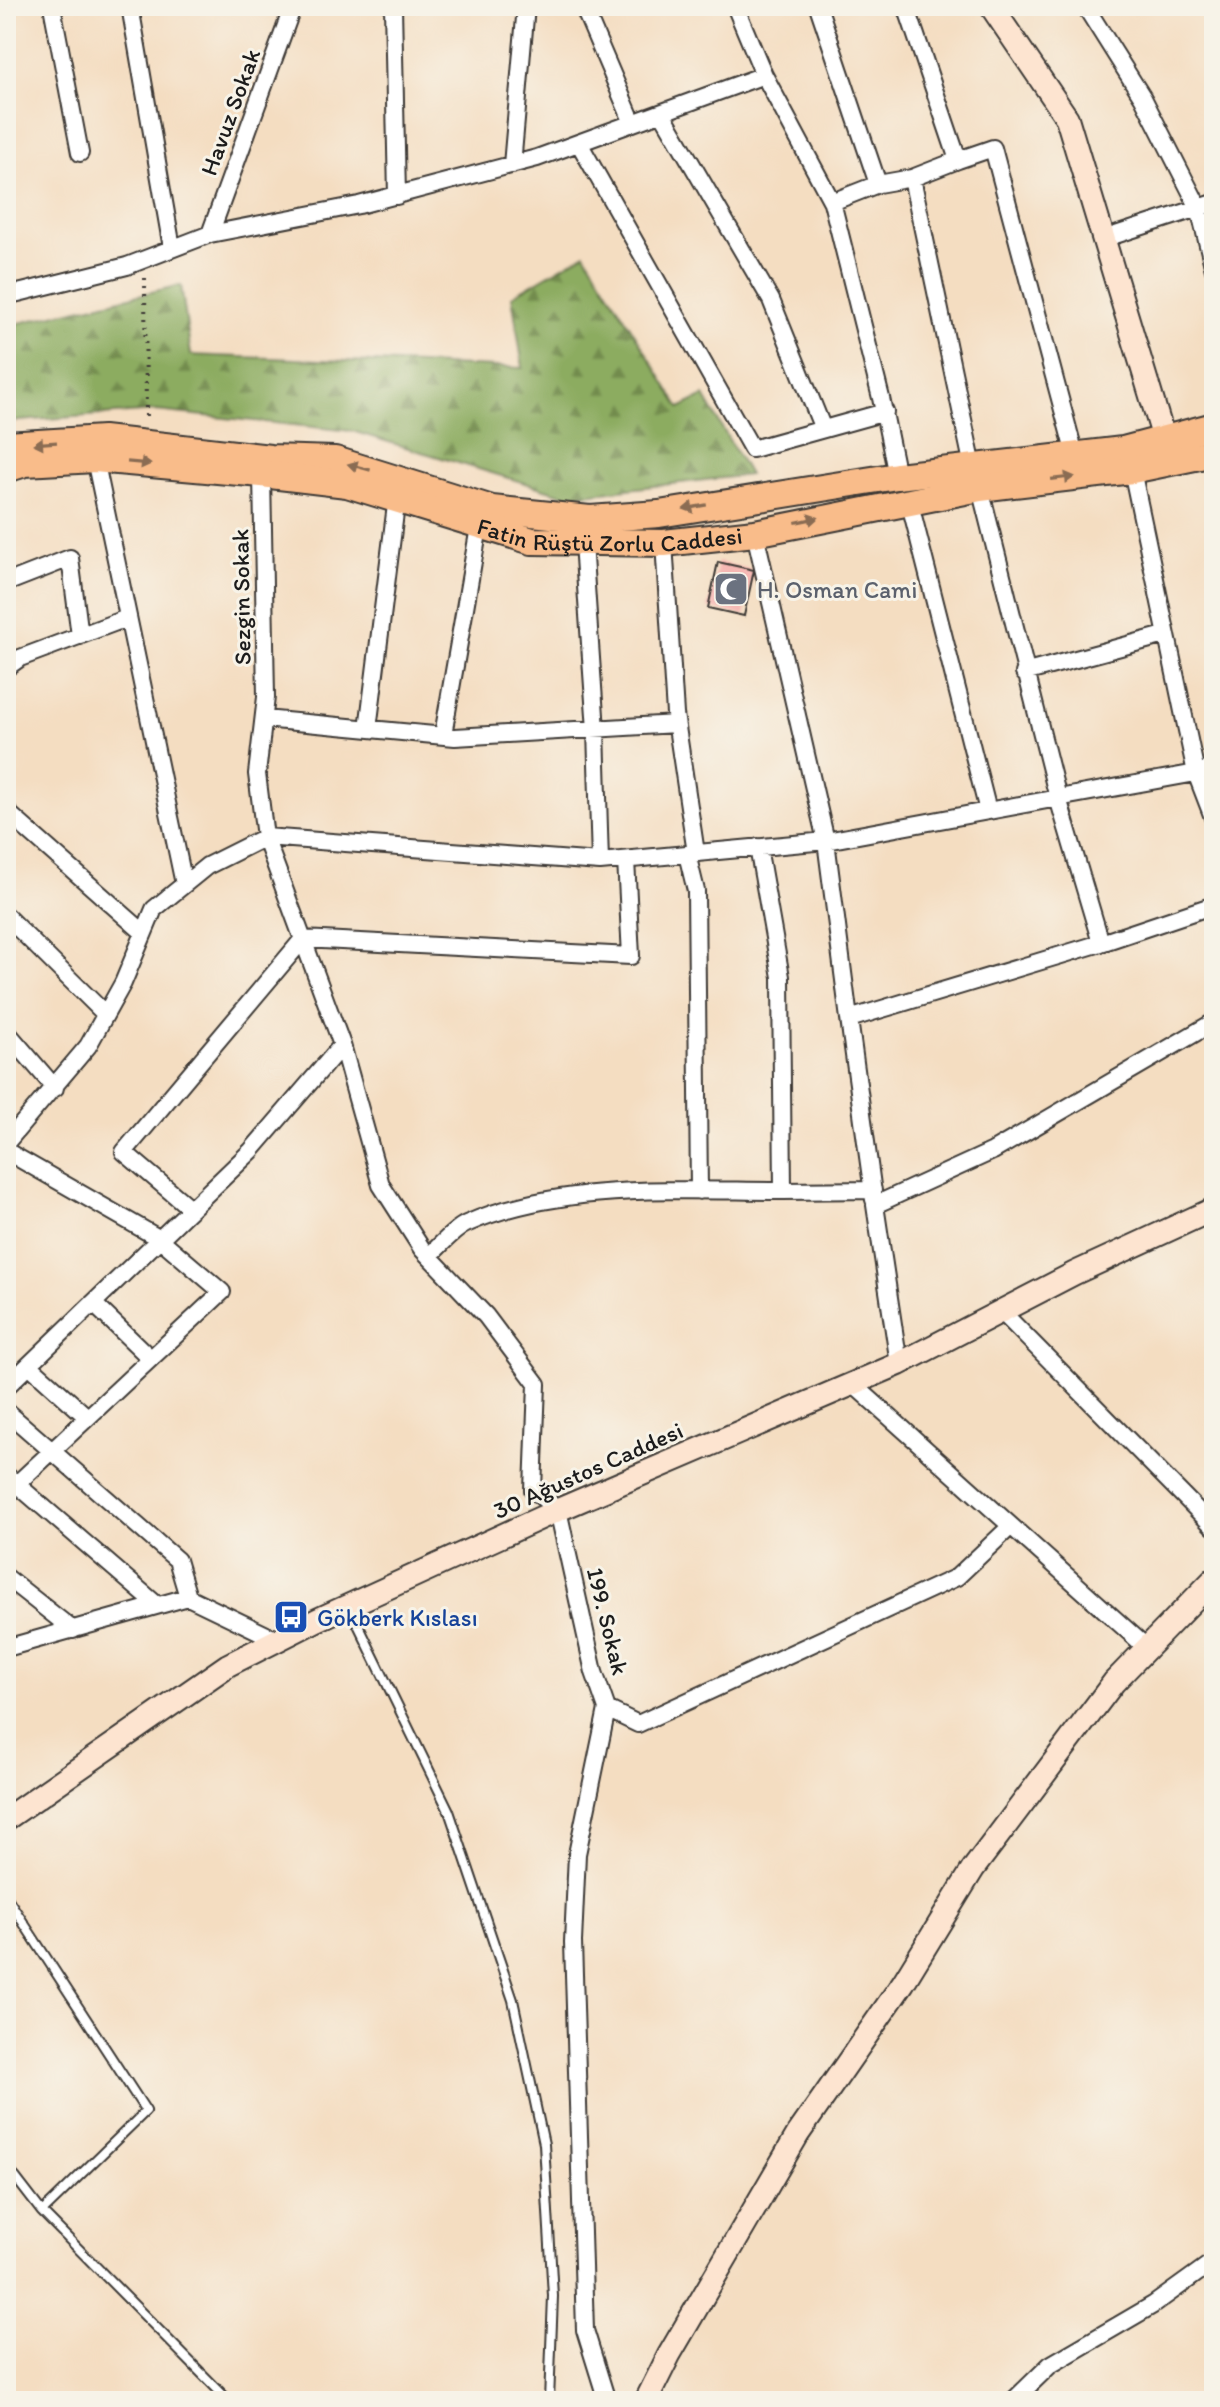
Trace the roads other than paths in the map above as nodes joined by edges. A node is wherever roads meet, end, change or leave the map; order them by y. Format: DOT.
graph roads {
  1 [pos="52,6"];
  2 [pos="130,6"];
  3 [pos="293,6"];
  4 [pos="393,6"];
  5 [pos="526,6"];
  6 [pos="583,6"];
  7 [pos="735,6"];
  8 [pos="818,6"];
  9 [pos="906,6"];
  10 [pos="991,6"];
  11 [pos="1085,6"];
  12 [pos="764,75"];
  13 [pos="662,113"];
  14 [pos="633,123"];
  15 [pos="579,143"];
  16 [pos="80,153"];
  17 [pos="958,160"];
  18 [pos="512,165"];
  19 [pos="912,178"];
  20 [pos="878,184"];
  21 [pos="397,196"];
  22 [pos="832,202"];
  23 [pos="1206,206"];
  24 [pos="210,234"];
  25 [pos="1103,239"];
  26 [pos="172,248"];
  27 [pos="1214,270"];
  28 [pos="6,296"];
  29 [pos="885,412"];
  30 [pos="1214,426"];
  31 [pos="823,429"];
  32 [pos="1164,439"];
  33 [pos="6,445"];
  34 [pos="1214,453"];
  35 [pos="1075,455"];
  36 [pos="95,459"];
  37 [pos="6,469"];
  38 [pos="1132,470"];
  39 [pos="262,474"];
  40 [pos="897,476"];
  41 [pos="976,478"];
  42 [pos="397,497"];
  43 [pos="910,504"];
  44 [pos="479,527"];
  45 [pos="755,533"];
  46 [pos="583,543"];
  47 [pos="664,543"];
  48 [pos="6,583"];
  49 [pos="127,618"];
  50 [pos="1165,635"];
  51 [pos="80,636"];
  52 [pos="6,668"];
  53 [pos="1024,673"];
  54 [pos="264,719"];
  55 [pos="676,724"];
  56 [pos="368,729"];
  57 [pos="596,730"];
  58 [pos="443,735"];
  59 [pos="1214,768"];
  60 [pos="1196,773"];
  61 [pos="1058,798"];
  62 [pos="6,811"];
  63 [pos="988,811"];
  64 [pos="1214,820"];
  65 [pos="265,837"];
  66 [pos="826,841"];
  67 [pos="758,847"];
  68 [pos="692,854"];
  69 [pos="626,860"];
  70 [pos="600,862"];
  71 [pos="184,884"];
  72 [pos="1214,905"];
  73 [pos="6,916"];
  74 [pos="144,933"];
  75 [pos="303,939"];
  76 [pos="1101,943"];
  77 [pos="105,1014"];
  78 [pos="849,1019"];
  79 [pos="1214,1022"];
  80 [pos="6,1031"];
  81 [pos="342,1045"];
  82 [pos="55,1088"];
  83 [pos="6,1143"];
  84 [pos="6,1151"];
  85 [pos="699,1191"];
  86 [pos="783,1191"];
  87 [pos="874,1198"];
  88 [pos="191,1209"];
  89 [pos="1214,1209"];
  90 [pos="160,1239"];
  91 [pos="429,1256"];
  92 [pos="93,1303"];
  93 [pos="1001,1311"];
  94 [pos="150,1358"];
  95 [pos="899,1364"];
  96 [pos="29,1365"];
  97 [pos="853,1384"];
  98 [pos="6,1387"];
  99 [pos="6,1411"];
  100 [pos="87,1417"];
  101 [pos="52,1450"];
  102 [pos="9,1484"];
  103 [pos="558,1510"];
  104 [pos="1011,1526"];
  105 [pos="1214,1527"];
  106 [pos="6,1577"];
  107 [pos="1214,1579"];
  108 [pos="188,1597"];
  109 [pos="157,1605"];
  110 [pos="348,1606"];
  111 [pos="73,1630"];
  112 [pos="277,1640"];
  113 [pos="6,1648"];
  114 [pos="1147,1648"];
  115 [pos="607,1709"];
  116 [pos="6,1819"];
  117 [pos="6,1896"];
  118 [pos="6,2168"];
  119 [pos="15,2177"];
  120 [pos="6,2185"];
  121 [pos="42,2212"];
  122 [pos="1214,2261"];
  123 [pos="229,2401"];
  124 [pos="549,2401"];
  125 [pos="607,2401"];
  126 [pos="646,2401"];
  127 [pos="1013,2401"];
  1 -- 16 [label="street"];
  2 -- 26 [label="street"];
  3 -- 24 [label="street, Havuz Sokak"];
  4 -- 21 [label="street"];
  5 -- 18 [label="street"];
  6 -- 14 [label="street"];
  7 -- 12 [label="street"];
  8 -- 20 [label="street"];
  9 -- 17 [label="street"];
  10 -- 25 [label="street"];
  11 -- 23 [label="street"];
  12 -- 13 [label="street"];
  12 -- 22 [label="street"];
  13 -- 14 [label="street"];
  13 -- 31 [label="street"];
  14 -- 15 [label="street"];
  15 -- 18 [label="street"];
  15 -- 31 [label="street"];
  17 -- 19 [label="street"];
  17 -- 35 [label="street"];
  18 -- 21 [label="street"];
  19 -- 20 [label="street"];
  19 -- 41 [label="street"];
  20 -- 22 [label="street"];
  21 -- 24 [label="street"];
  22 -- 29 [label="street"];
  23 -- 25 [label="street"];
  23 -- 27 [label="street"];
  24 -- 26 [label="street"];
  25 -- 32 [label="street"];
  26 -- 28 [label="street"];
  29 -- 31 [label="street"];
  29 -- 40 [label="street"];
  30 -- 32 [label="main road, Fatin Rüştü Zorlu Caddesi"];
  32 -- 35 [label="main road, Fatin Rüştü Zorlu Caddesi"];
  40 -- 33 [label="main road, Fatin Rüştü Zorlu Caddesi, one-way"];
  34 -- 38 [label="main road, Fatin Rüştü Zorlu Caddesi"];
  35 -- 41 [label="main road, Fatin Rüştü Zorlu Caddesi"];
  36 -- 37 [label="main road, Fatin Rüştü Zorlu Caddesi"];
  36 -- 39 [label="main road, Fatin Rüştü Zorlu Caddesi, one-way"];
  36 -- 49 [label="street"];
  41 -- 38 [label="main road, Fatin Rüştü Zorlu Caddesi, one-way"];
  38 -- 50 [label="street"];
  39 -- 42 [label="main road, Fatin Rüştü Zorlu Caddesi"];
  39 -- 54 [label="street, Sezgin Sokak"];
  40 -- 41 [label="main road, Fatin Rüştü Zorlu Caddesi"];
  41 -- 43 [label="main road, Fatin Rüştü Zorlu Caddesi"];
  41 -- 53 [label="street"];
  42 -- 44 [label="main road, Fatin Rüştü Zorlu Caddesi"];
  42 -- 56 [label="street"];
  45 -- 43 [label="main road, Fatin Rüştü Zorlu Caddesi, one-way"];
  43 -- 63 [label="street"];
  44 -- 46 [label="main road, Fatin Rüştü Zorlu Caddesi"];
  44 -- 58 [label="street"];
  45 -- 47 [label="main road, Fatin Rüştü Zorlu Caddesi"];
  45 -- 66 [label="street"];
  46 -- 47 [label="main road, Fatin Rüştü Zorlu Caddesi"];
  46 -- 57 [label="street"];
  47 -- 55 [label="street"];
  48 -- 51 [label="street"];
  49 -- 51 [label="street"];
  49 -- 71 [label="street"];
  50 -- 53 [label="street"];
  50 -- 60 [label="street"];
  51 -- 52 [label="street"];
  53 -- 61 [label="street"];
  54 -- 56 [label="street"];
  54 -- 65 [label="street, Sezgin Sokak"];
  55 -- 57 [label="street"];
  55 -- 68 [label="street"];
  56 -- 58 [label="street"];
  57 -- 58 [label="street"];
  57 -- 70 [label="street"];
  59 -- 60 [label="street"];
  60 -- 61 [label="street"];
  60 -- 64 [label="street"];
  61 -- 63 [label="street"];
  61 -- 76 [label="street"];
  62 -- 74 [label="street"];
  63 -- 66 [label="street"];
  65 -- 70 [label="street"];
  65 -- 71 [label="street"];
  65 -- 75 [label="street, Sezgin Sokak"];
  66 -- 67 [label="street"];
  66 -- 78 [label="street"];
  67 -- 68 [label="street"];
  67 -- 86 [label="street"];
  68 -- 69 [label="street"];
  68 -- 85 [label="street"];
  69 -- 70 [label="street"];
  69 -- 75 [label="street"];
  71 -- 74 [label="street"];
  72 -- 76 [label="street"];
  73 -- 77 [label="street"];
  74 -- 77 [label="street"];
  75 -- 81 [label="street, Sezgin Sokak"];
  75 -- 88 [label="street"];
  76 -- 78 [label="street"];
  77 -- 82 [label="street"];
  78 -- 87 [label="street"];
  79 -- 87 [label="street"];
  80 -- 82 [label="street"];
  81 -- 88 [label="street"];
  81 -- 91 [label="street, Sezgin Sokak"];
  82 -- 83 [label="street"];
  84 -- 90 [label="street"];
  85 -- 86 [label="street"];
  85 -- 91 [label="street"];
  86 -- 87 [label="street"];
  87 -- 95 [label="street"];
  88 -- 90 [label="street"];
  89 -- 93 [label="street, 30 Ağustos Caddesi"];
  90 -- 92 [label="street"];
  90 -- 94 [label="street"];
  91 -- 103 [label="street, Sezgin Sokak"];
  92 -- 94 [label="street"];
  92 -- 96 [label="street"];
  93 -- 95 [label="street, 30 Ağustos Caddesi"];
  93 -- 105 [label="street"];
  94 -- 100 [label="street"];
  95 -- 97 [label="street, 30 Ağustos Caddesi"];
  96 -- 98 [label="street"];
  96 -- 100 [label="street"];
  97 -- 103 [label="street, 30 Ağustos Caddesi"];
  97 -- 104 [label="street"];
  99 -- 101 [label="street"];
  100 -- 101 [label="street"];
  101 -- 102 [label="street"];
  101 -- 108 [label="street"];
  102 -- 109 [label="street"];
  103 -- 110 [label="street, 30 Ağustos Caddesi"];
  103 -- 115 [label="street, 199. Sokak"];
  104 -- 114 [label="street"];
  104 -- 115 [label="street, 199. Sokak"];
  106 -- 111 [label="street"];
  107 -- 114 [label="street"];
  108 -- 109 [label="street"];
  108 -- 112 [label="street"];
  109 -- 111 [label="street"];
  110 -- 112 [label="street, 30 Ağustos Caddesi"];
  110 -- 124 [label="lane"];
  111 -- 113 [label="street"];
  112 -- 116 [label="street, 30 Ağustos Caddesi"];
  114 -- 126 [label="street"];
  115 -- 125 [label="street"];
  117 -- 121 [label="lane"];
  118 -- 119 [label="lane"];
  119 -- 120 [label="lane"];
  119 -- 121 [label="lane"];
  121 -- 123 [label="lane"];
  122 -- 127 [label="street"];
}
